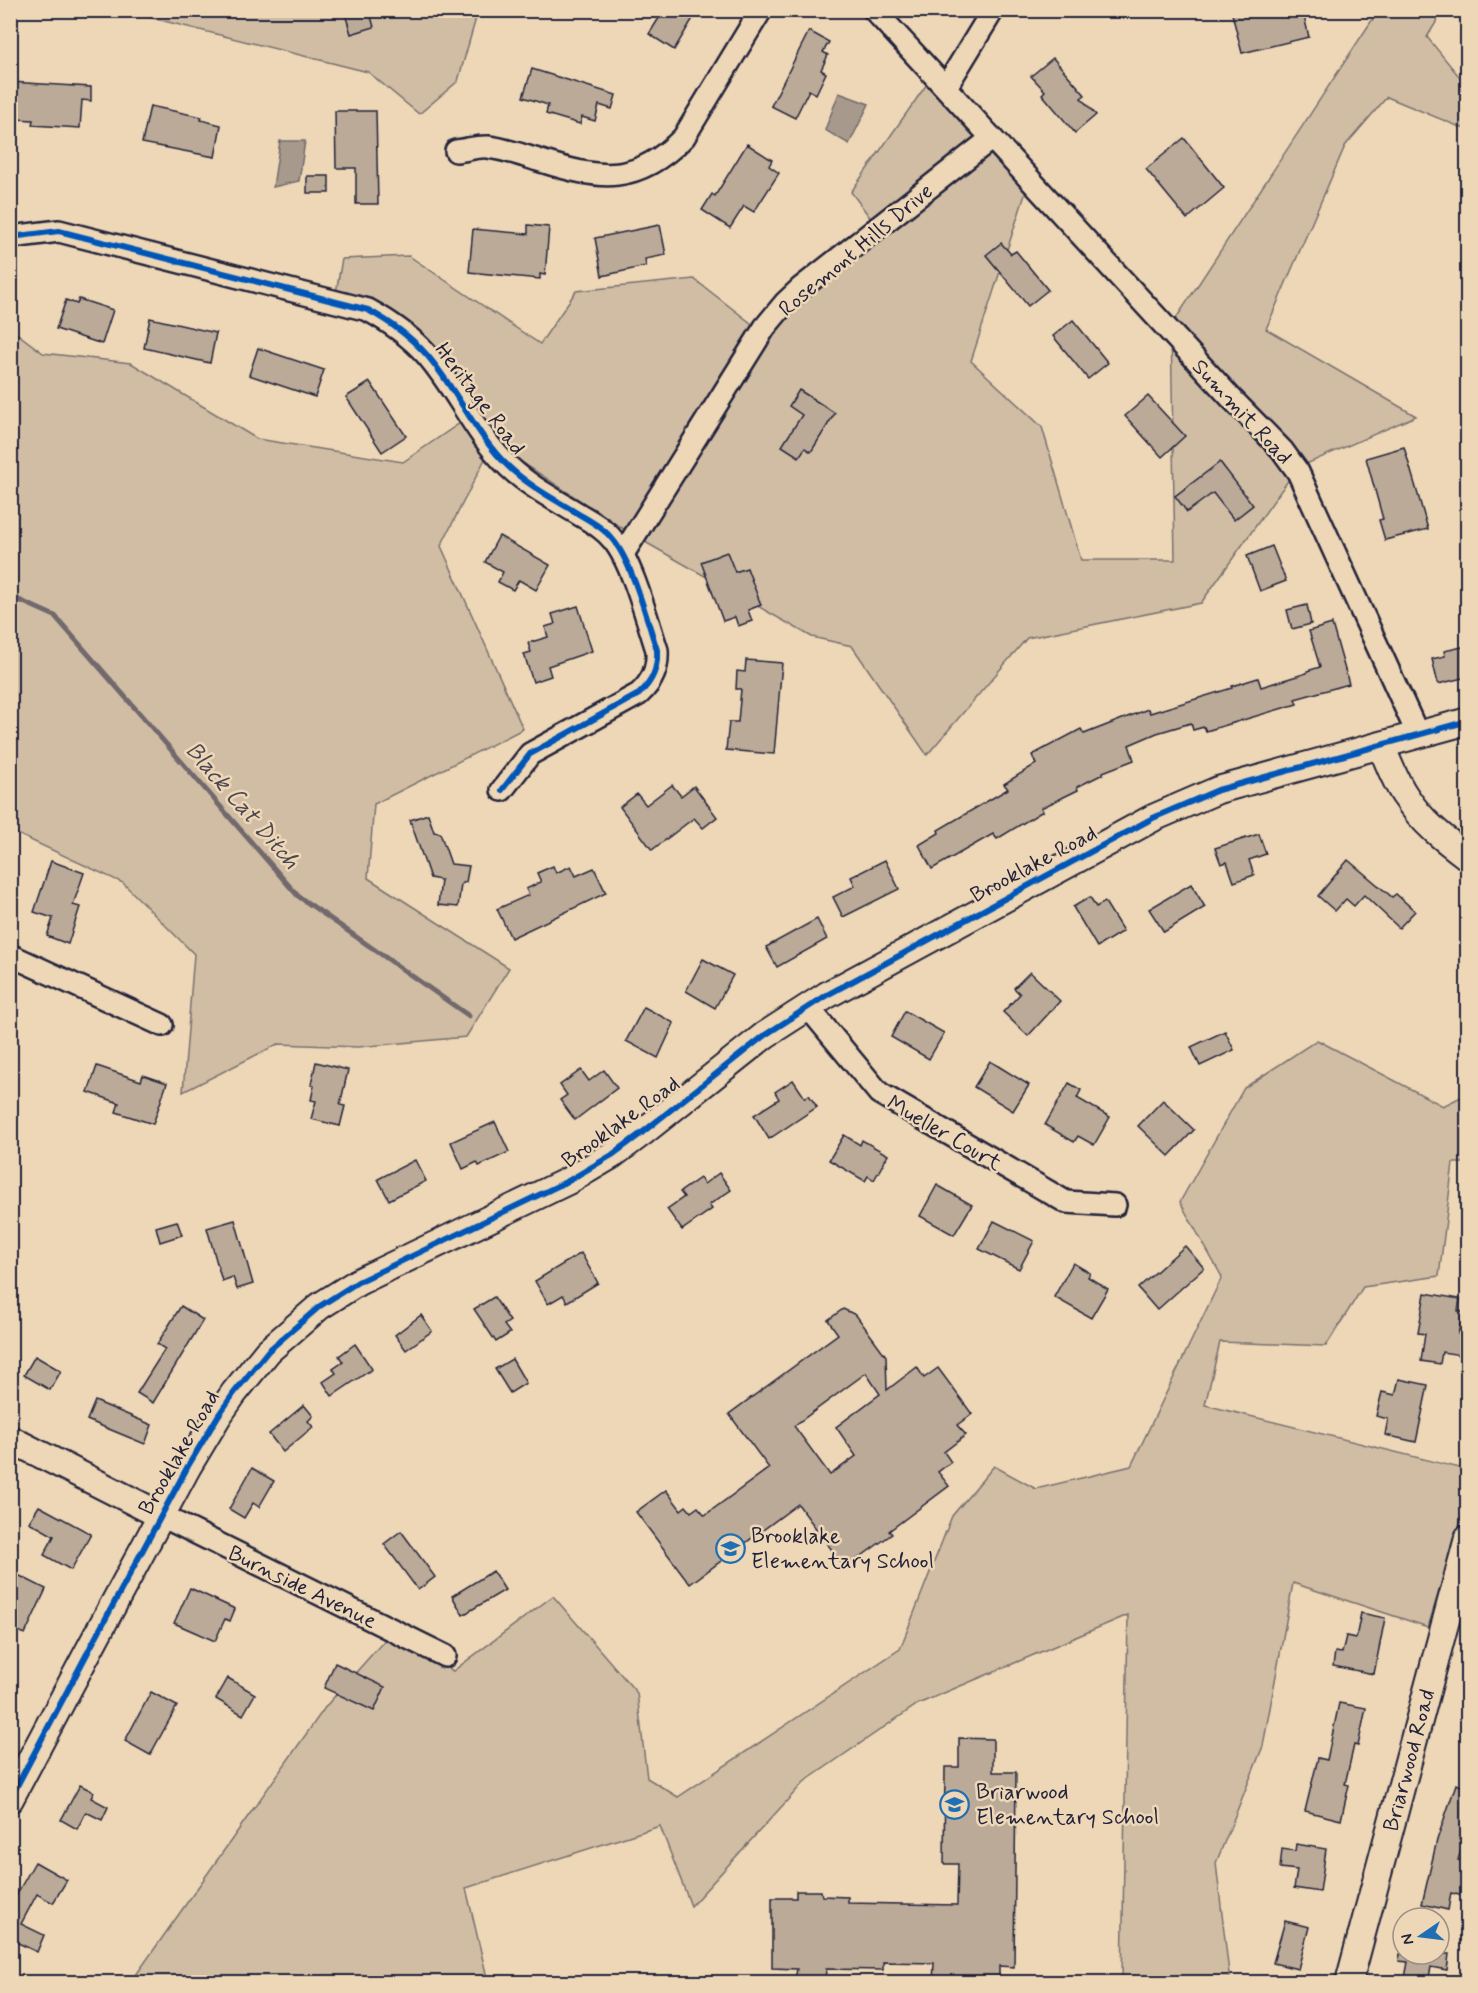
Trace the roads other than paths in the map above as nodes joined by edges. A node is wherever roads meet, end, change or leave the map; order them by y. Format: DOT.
graph roads {
  1 [pos="761,10"];
  2 [pos="874,10"];
  3 [pos="993,10"];
  4 [pos="946,87"];
  5 [pos="992,138"];
  6 [pos="456,151"];
  7 [pos="19,236"];
  8 [pos="623,555"];
  9 [pos="1467,721"];
  10 [pos="1418,735"];
  11 [pos="1381,746"];
  12 [pos="502,790"];
  13 [pos="1467,857"];
  14 [pos="10,955"];
  15 [pos="808,1007"];
  16 [pos="162,1025"];
  17 [pos="1114,1204"];
  18 [pos="10,1439"];
  19 [pos="162,1516"];
  20 [pos="1467,1538"];
  21 [pos="445,1656"];
  22 [pos="10,1799"];
  23 [pos="1349,1983"];
  1 -- 6 [label="street"];
  2 -- 4 [label="street"];
  3 -- 4 [label="street"];
  4 -- 5 [label="street"];
  5 -- 8 [label="street, Rosemont Hills Drive"];
  5 -- 10 [label="street, Summit Road"];
  7 -- 8 [label="street, Heritage Road"];
  8 -- 12 [label="street, Heritage Road"];
  9 -- 10 [label="street, Brooklake Road"];
  10 -- 11 [label="street, Brooklake Road"];
  11 -- 13 [label="street"];
  11 -- 15 [label="street, Brooklake Road"];
  14 -- 16 [label="street"];
  15 -- 17 [label="street, Mueller Court"];
  15 -- 19 [label="street, Brooklake Road"];
  18 -- 19 [label="street"];
  19 -- 21 [label="street, Burnside Avenue"];
  19 -- 22 [label="street, Brooklake Road"];
  20 -- 23 [label="street, Briarwood Road"];
}
